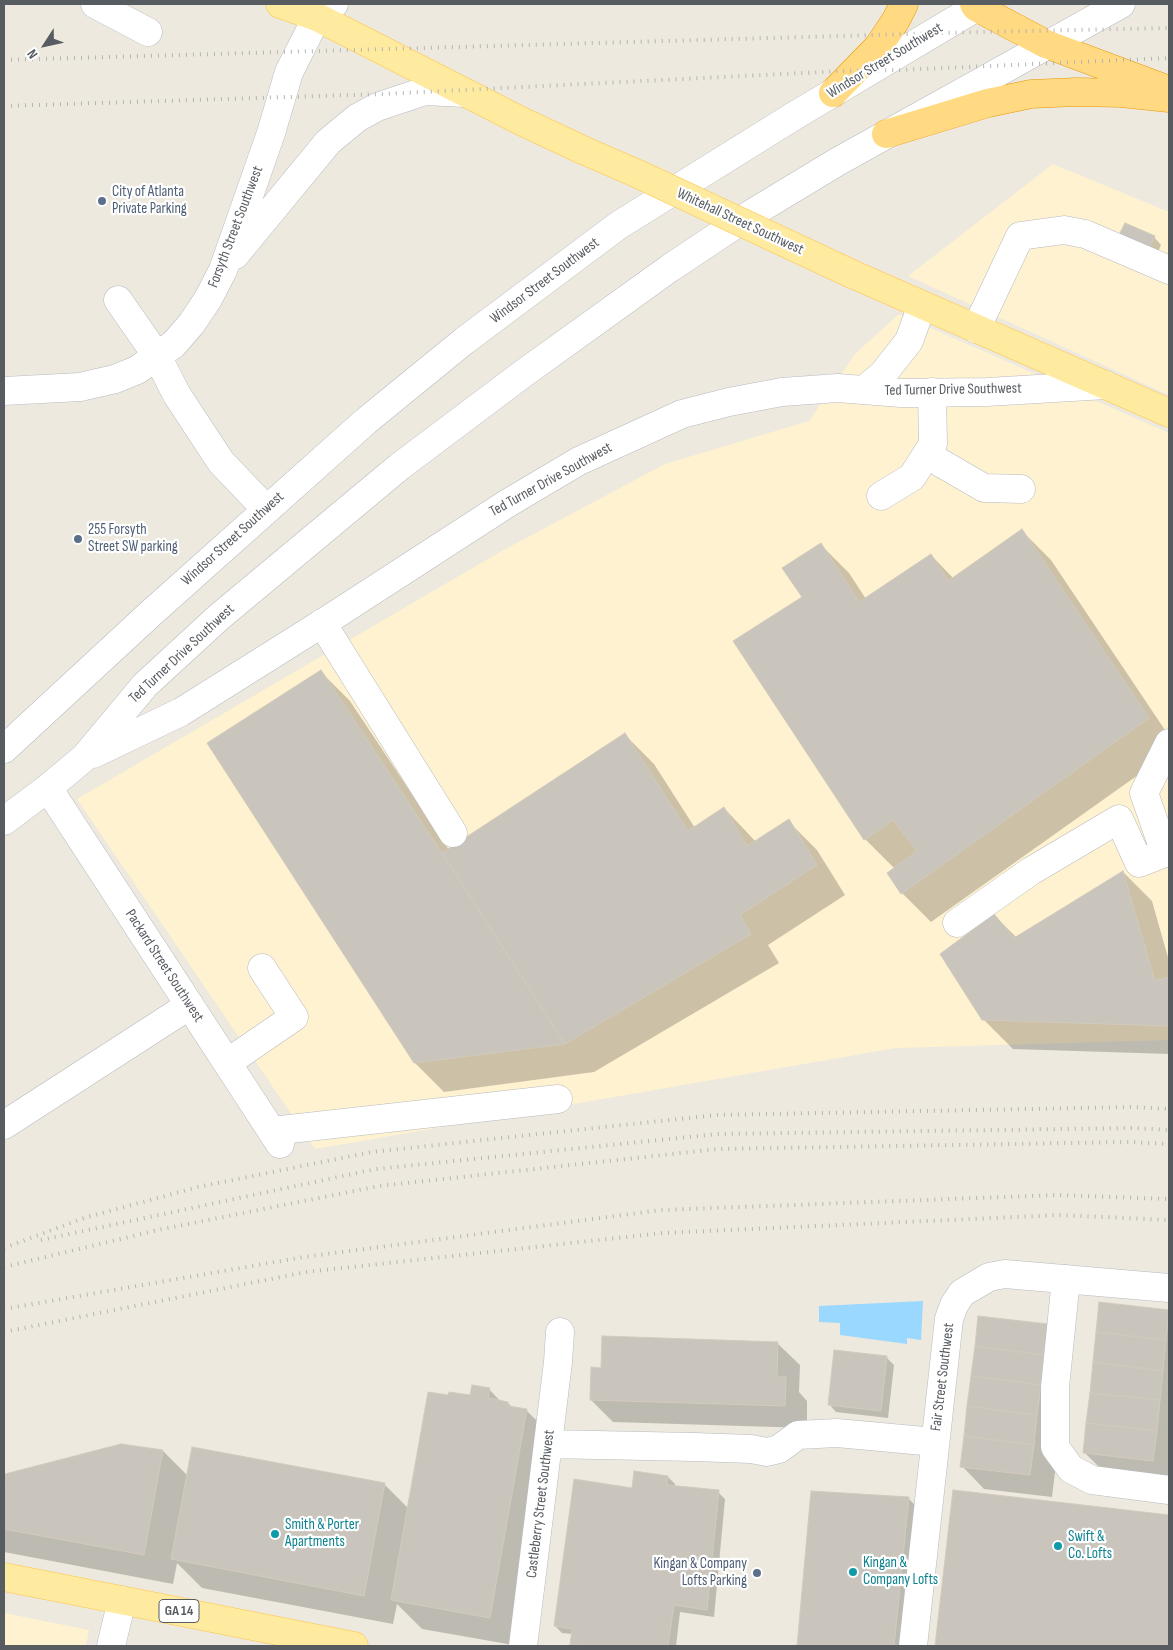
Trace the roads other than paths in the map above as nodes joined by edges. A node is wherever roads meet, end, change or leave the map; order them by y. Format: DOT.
graph roads {
  1 [pos="95,4"];
  2 [pos="280,4"];
  3 [pos="904,4"];
  4 [pos="1122,4"];
  5 [pos="977,5"];
  6 [pos="321,8"];
  7 [pos="148,32"];
  8 [pos="1046,44"];
  9 [pos="1169,90"];
  10 [pos="465,93"];
  11 [pos="833,93"];
  12 [pos="1169,98"];
  13 [pos="886,134"];
  14 [pos="223,270"];
  15 [pos="1169,270"];
  16 [pos="118,300"];
  17 [pos="922,305"];
  18 [pos="976,329"];
  19 [pos="157,356"];
  20 [pos="1106,385"];
  21 [pos="864,390"];
  22 [pos="4,391"];
  23 [pos="932,392"];
  24 [pos="1169,413"];
  25 [pos="927,455"];
  26 [pos="1021,489"];
  27 [pos="881,496"];
  28 [pos="266,509"];
  29 [pos="322,624"];
  30 [pos="4,749"];
  31 [pos="1166,751"];
  32 [pos="85,757"];
  33 [pos="48,788"];
  34 [pos="4,821"];
  35 [pos="453,834"];
  36 [pos="957,923"];
  37 [pos="262,968"];
  38 [pos="190,1006"];
  39 [pos="227,1063"];
  40 [pos="558,1099"];
  41 [pos="4,1124"];
  42 [pos="1066,1279"];
  43 [pos="1169,1288"];
  44 [pos="560,1332"];
  45 [pos="936,1442"];
  46 [pos="548,1444"];
  47 [pos="1169,1490"];
  48 [pos="4,1577"];
  49 [pos="122,1600"];
  50 [pos="302,1641"];
  51 [pos="111,1646"];
  52 [pos="354,1646"];
  53 [pos="523,1646"];
  54 [pos="913,1646"];
  1 -- 7 [label="street"];
  2 -- 6 [label="main road, Whitehall Street Southwest"];
  3 -- 11 [label="highway"];
  4 -- 8 [label="street"];
  5 -- 8 [label="highway"];
  5 -- 11 [label="street, Windsor Street Southwest"];
  6 -- 10 [label="main road, Whitehall Street Southwest"];
  6 -- 14 [label="street, Forsyth Street Southwest"];
  8 -- 9 [label="highway"];
  8 -- 13 [label="street"];
  10 -- 14 [label="street"];
  10 -- 17 [label="main road, Whitehall Street Southwest, bridge"];
  11 -- 28 [label="street, Windsor Street Southwest"];
  12 -- 13 [label="highway"];
  13 -- 32 [label="street, Ted Turner Drive Southwest"];
  14 -- 19 [label="street, Forsyth Street Southwest"];
  15 -- 18 [label="street"];
  16 -- 19 [label="street"];
  17 -- 18 [label="main road, Whitehall Street Southwest"];
  17 -- 21 [label="street"];
  18 -- 20 [label="main road, Whitehall Street Southwest"];
  19 -- 22 [label="street, Forsyth Street Southwest"];
  19 -- 28 [label="street"];
  20 -- 23 [label="street, Ted Turner Drive Southwest"];
  20 -- 24 [label="main road, Whitehall Street Southwest"];
  21 -- 23 [label="street, Ted Turner Drive Southwest"];
  21 -- 29 [label="street, Ted Turner Drive Southwest"];
  23 -- 25 [label="street"];
  25 -- 26 [label="street"];
  25 -- 27 [label="street"];
  28 -- 30 [label="street, Windsor Street Southwest"];
  29 -- 32 [label="street, Ted Turner Drive Southwest"];
  29 -- 35 [label="street"];
  31 -- 36 [label="street"];
  32 -- 33 [label="street, Ted Turner Drive Southwest"];
  33 -- 34 [label="street, Ted Turner Drive Southwest"];
  33 -- 38 [label="street, Packard Street Southwest"];
  37 -- 39 [label="street"];
  38 -- 39 [label="street, Packard Street Southwest"];
  38 -- 41 [label="street"];
  39 -- 40 [label="street, Packard Street Southwest"];
  42 -- 43 [label="street, Fair Street Southwest"];
  42 -- 45 [label="street, Fair Street Southwest"];
  42 -- 47 [label="street"];
  44 -- 46 [label="street, Castleberry Street Southwest"];
  45 -- 46 [label="street"];
  45 -- 54 [label="street, Fair Street Southwest"];
  46 -- 53 [label="street, Castleberry Street Southwest"];
  48 -- 49 [label="main road, GA 14"];
  49 -- 50 [label="main road, GA 14"];
  49 -- 51 [label="street"];
  50 -- 52 [label="main road, GA 14"];
}
